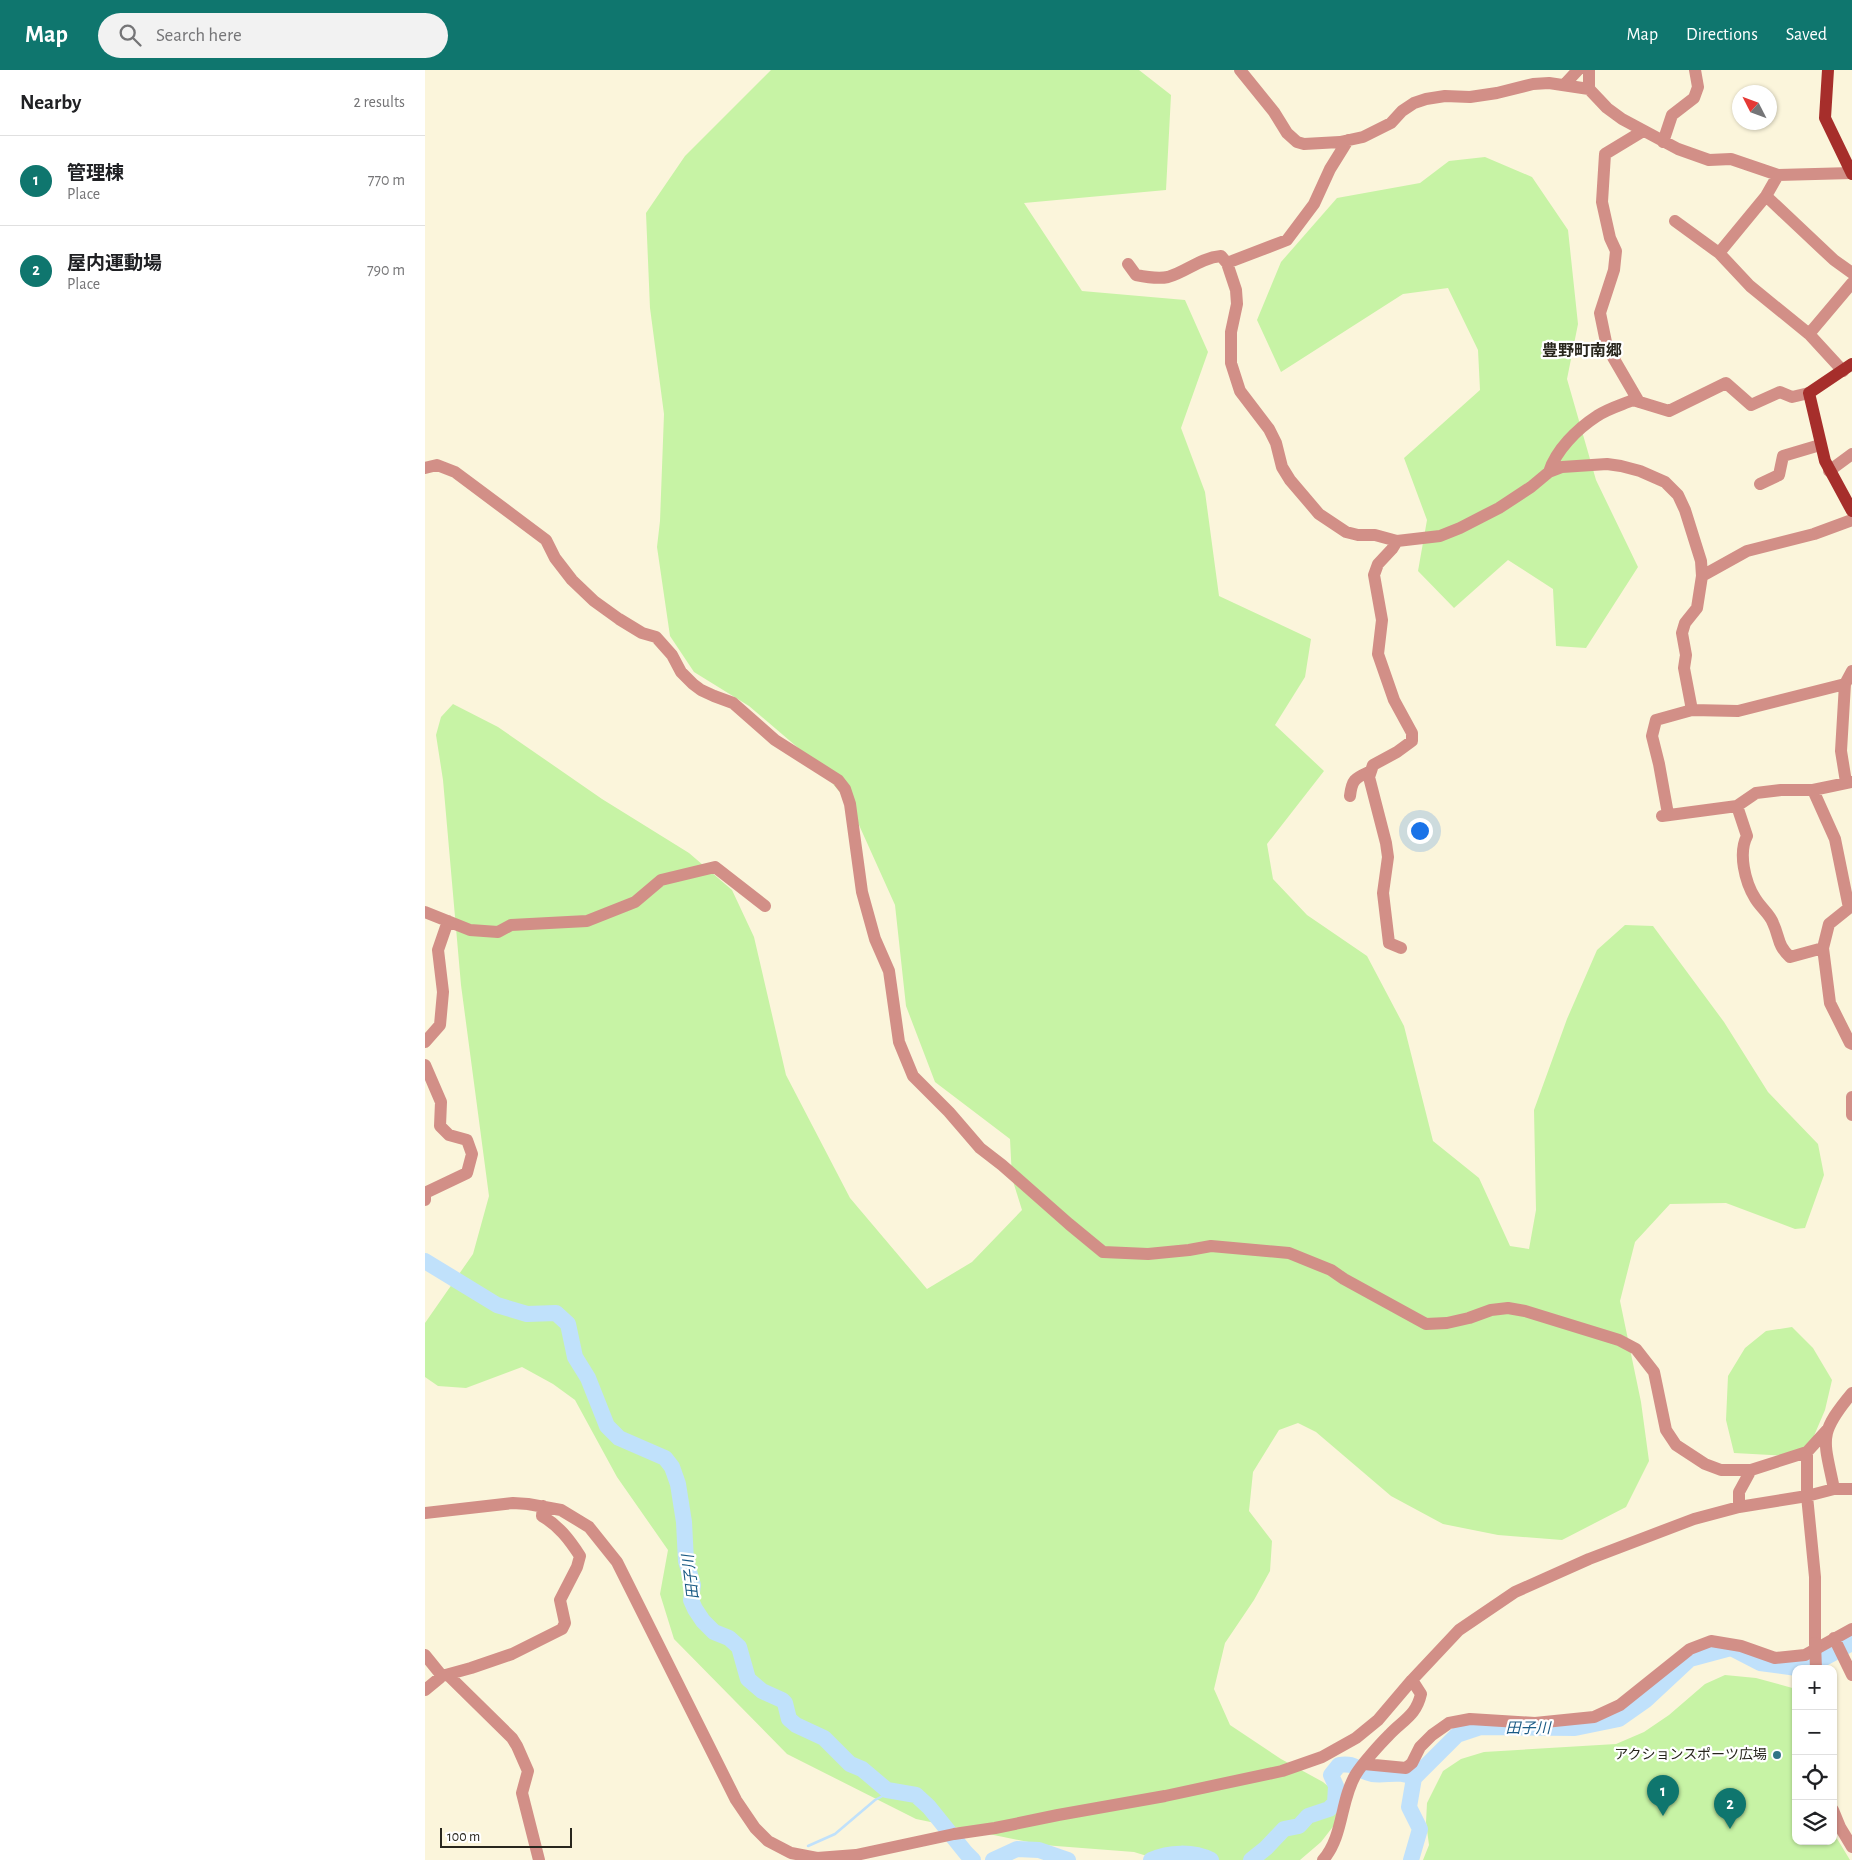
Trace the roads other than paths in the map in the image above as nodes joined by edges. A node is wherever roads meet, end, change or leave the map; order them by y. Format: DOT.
graph roads {
  1 [pos="1240,70"];
  2 [pos="1578,70"];
  3 [pos="1589,70"];
  4 [pos="1695,70"];
  5 [pos="1828,70"];
  6 [pos="1564,85"];
  7 [pos="1589,89"];
  8 [pos="1643,131"];
  9 [pos="1348,140"];
  10 [pos="1663,142"];
  11 [pos="1852,173"];
  12 [pos="1778,175"];
  13 [pos="1766,196"];
  14 [pos="1675,221"];
  15 [pos="1719,253"];
  16 [pos="1227,263"];
  17 [pos="1128,264"];
  18 [pos="1852,273"];
  19 [pos="1852,283"];
  20 [pos="1809,334"];
  21 [pos="1847,367"];
  22 [pos="1809,393"];
  23 [pos="1639,402"];
  24 [pos="1820,445"];
  25 [pos="1852,454"];
  26 [pos="425,468"];
  27 [pos="1829,471"];
  28 [pos="1549,472"];
  29 [pos="1760,484"];
  30 [pos="1852,511"];
  31 [pos="1852,520"];
  32 [pos="1397,541"];
  33 [pos="1702,576"];
  34 [pos="1852,671"];
  35 [pos="1845,684"];
  36 [pos="1692,710"];
  37 [pos="1371,771"];
  38 [pos="1849,782"];
  39 [pos="1813,790"];
  40 [pos="1350,796"];
  41 [pos="1737,806"];
  42 [pos="765,906"];
  43 [pos="425,912"];
  44 [pos="448,921"];
  45 [pos="1401,948"];
  46 [pos="1823,948"];
  47 [pos="425,1042"];
  48 [pos="1852,1044"];
  49 [pos="425,1065"];
  50 [pos="1852,1098"];
  51 [pos="1852,1115"];
  52 [pos="425,1200"];
  53 [pos="1852,1394"];
  54 [pos="1827,1430"];
  55 [pos="1807,1452"];
  56 [pos="1751,1470"];
  57 [pos="1834,1489"];
  58 [pos="1852,1489"];
  59 [pos="1807,1496"];
  60 [pos="543,1506"];
  61 [pos="1739,1507"];
  62 [pos="425,1513"];
  63 [pos="1852,1629"];
  64 [pos="1834,1638"];
  65 [pos="425,1655"];
  66 [pos="1816,1665"];
  67 [pos="1852,1675"];
  68 [pos="445,1676"];
  69 [pos="1412,1680"];
  70 [pos="425,1690"];
  71 [pos="1360,1768"];
  72 [pos="1837,1820"];
  73 [pos="1852,1847"];
  74 [pos="539,1860"];
  75 [pos="1323,1860"];
  1 -- 9 [label="street"];
  2 -- 6 [label="street"];
  3 -- 7 [label="street"];
  4 -- 10 [label="street"];
  5 -- 11 [label="main road"];
  6 -- 7 [label="street"];
  6 -- 9 [label="street"];
  7 -- 8 [label="street"];
  8 -- 10 [label="street"];
  8 -- 23 [label="street"];
  9 -- 16 [label="street"];
  10 -- 12 [label="street"];
  11 -- 12 [label="street"];
  12 -- 13 [label="street"];
  13 -- 15 [label="street"];
  13 -- 18 [label="street"];
  14 -- 15 [label="street"];
  15 -- 20 [label="street"];
  16 -- 17 [label="street"];
  16 -- 32 [label="street"];
  19 -- 20 [label="street"];
  20 -- 21 [label="street"];
  21 -- 22 [label="main road"];
  22 -- 23 [label="street"];
  22 -- 24 [label="main road"];
  23 -- 28 [label="street"];
  24 -- 27 [label="main road"];
  24 -- 29 [label="street"];
  25 -- 27 [label="street"];
  26 -- 56 [label="street"];
  27 -- 30 [label="main road"];
  28 -- 32 [label="street"];
  28 -- 33 [label="street"];
  31 -- 33 [label="street"];
  32 -- 37 [label="street"];
  33 -- 36 [label="street"];
  34 -- 35 [label="street"];
  35 -- 36 [label="street"];
  35 -- 38 [label="street"];
  36 -- 41 [label="street"];
  37 -- 40 [label="street"];
  37 -- 45 [label="street"];
  38 -- 39 [label="street"];
  39 -- 41 [label="street"];
  39 -- 46 [label="street"];
  41 -- 46 [label="street"];
  42 -- 44 [label="street"];
  43 -- 44 [label="street"];
  44 -- 47 [label="street"];
  46 -- 48 [label="street"];
  49 -- 52 [label="street"];
  50 -- 51 [label="street"];
  53 -- 54 [label="street"];
  54 -- 55 [label="street"];
  54 -- 57 [label="street"];
  55 -- 56 [label="street"];
  55 -- 59 [label="street"];
  56 -- 61 [label="street"];
  57 -- 58 [label="street"];
  57 -- 59 [label="street"];
  59 -- 61 [label="street"];
  59 -- 66 [label="street, bridge"];
  60 -- 62 [label="street"];
  60 -- 68 [label="street"];
  60 -- 69 [label="street"];
  61 -- 69 [label="street"];
  63 -- 64 [label="street"];
  64 -- 67 [label="street"];
  64 -- 71 [label="street"];
  65 -- 68 [label="street"];
  68 -- 70 [label="street"];
  68 -- 74 [label="street"];
  69 -- 71 [label="street"];
  71 -- 75 [label="street"];
  72 -- 73 [label="street"];
}
